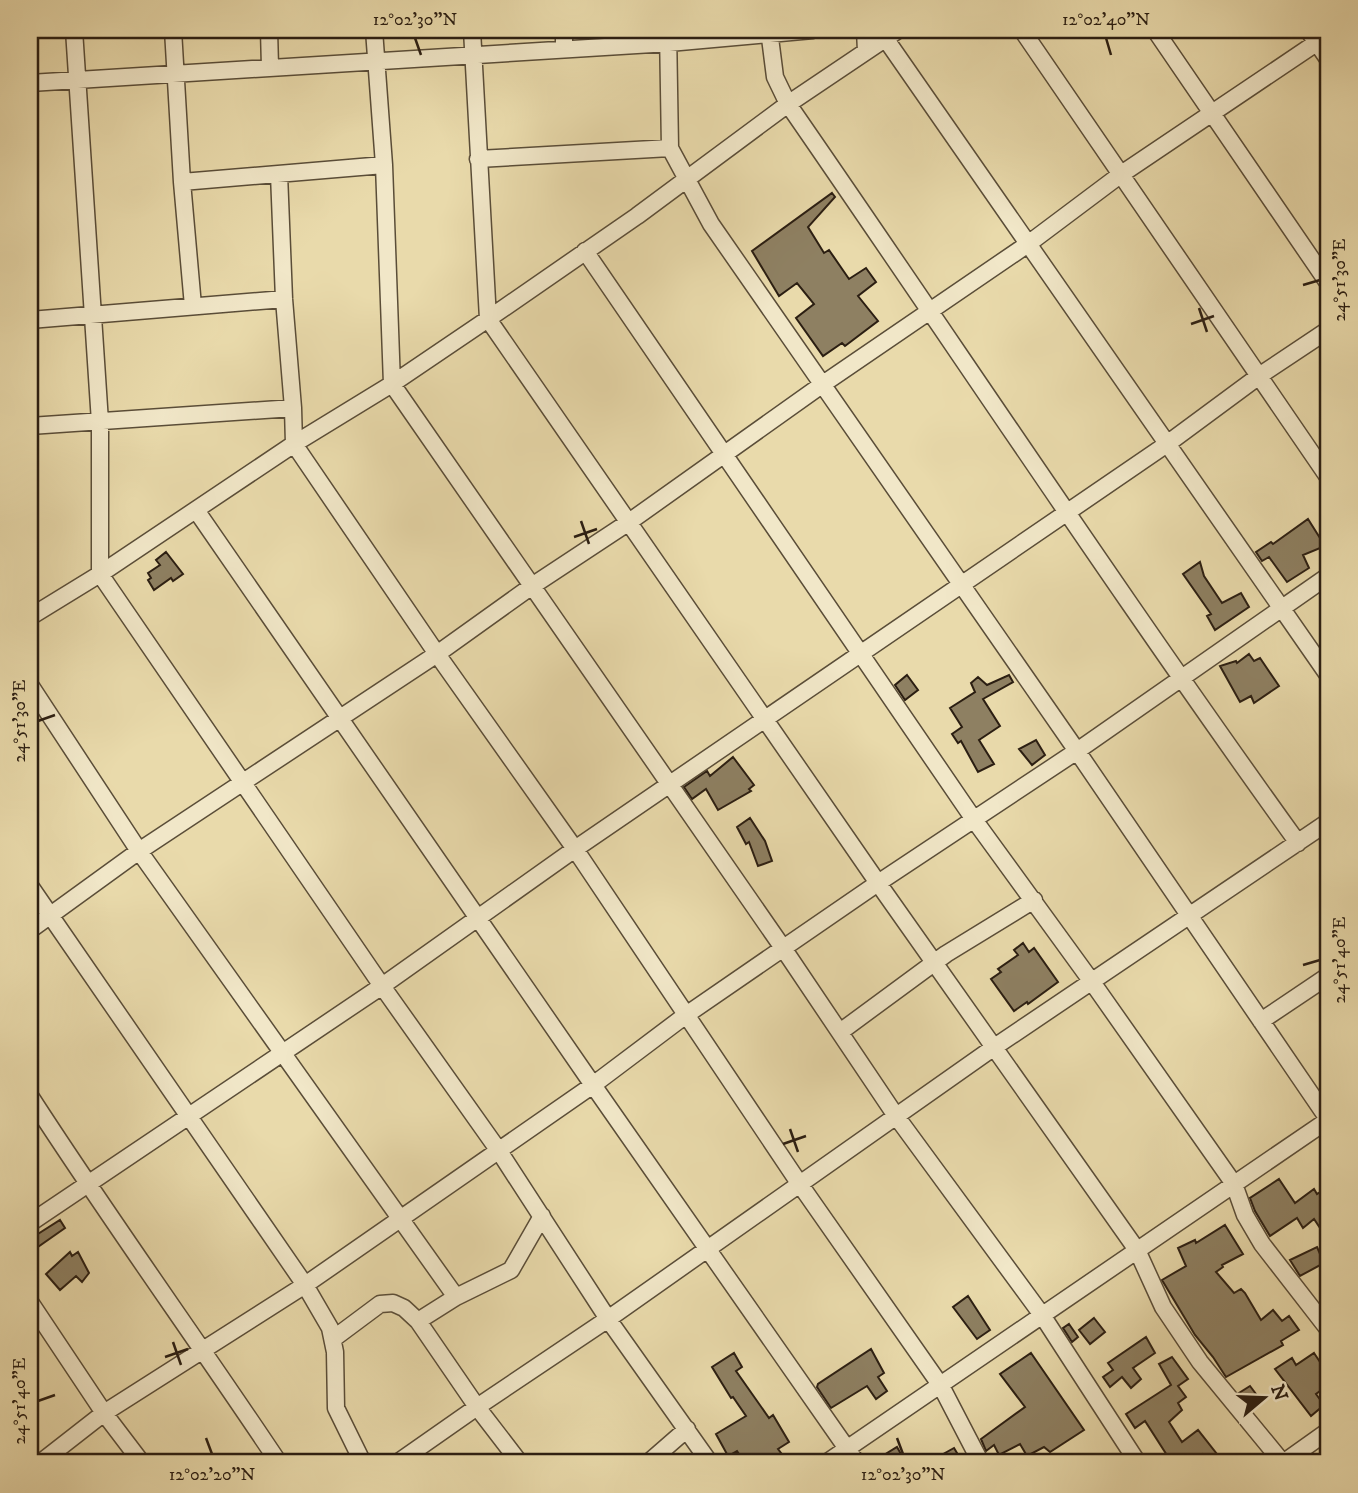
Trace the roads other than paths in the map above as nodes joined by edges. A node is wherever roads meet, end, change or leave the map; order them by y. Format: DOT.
graph roads {
  1 [pos="75,30"];
  2 [pos="173,30"];
  3 [pos="269,30"];
  4 [pos="374,30"];
  5 [pos="472,30"];
  6 [pos="564,30"];
  7 [pos="813,30"];
  8 [pos="865,30"];
  9 [pos="1022,30"];
  10 [pos="1155,30"];
  11 [pos="770,32"];
  12 [pos="891,34"];
  13 [pos="668,36"];
  14 [pos="1318,36"];
  15 [pos="564,49"];
  16 [pos="866,51"];
  17 [pos="473,55"];
  18 [pos="1328,59"];
  19 [pos="376,62"];
  20 [pos="270,67"];
  21 [pos="175,74"];
  22 [pos="78,81"];
  23 [pos="30,83"];
  24 [pos="788,104"];
  25 [pos="1212,113"];
  26 [pos="670,148"];
  27 [pos="478,159"];
  28 [pos="384,165"];
  29 [pos="279,174"];
  30 [pos="1120,175"];
  31 [pos="686,179"];
  32 [pos="182,182"];
  33 [pos="1027,244"];
  34 [pos="585,251"];
  35 [pos="1328,284"];
  36 [pos="284,299"];
  37 [pos="193,306"];
  38 [pos="930,310"];
  39 [pos="93,314"];
  40 [pos="488,319"];
  41 [pos="30,320"];
  42 [pos="1328,330"];
  43 [pos="1259,376"];
  44 [pos="392,384"];
  45 [pos="823,384"];
  46 [pos="293,408"];
  47 [pos="100,422"];
  48 [pos="30,426"];
  49 [pos="294,444"];
  50 [pos="1167,444"];
  51 [pos="726,454"];
  52 [pos="1328,477"];
  53 [pos="196,510"];
  54 [pos="1065,513"];
  55 [pos="629,522"];
  56 [pos="100,574"];
  57 [pos="1328,576"];
  58 [pos="962,585"];
  59 [pos="532,586"];
  60 [pos="1283,608"];
  61 [pos="30,617"];
  62 [pos="860,653"];
  63 [pos="436,654"];
  64 [pos="1328,676"];
  65 [pos="1180,679"];
  66 [pos="30,685"];
  67 [pos="340,718"];
  68 [pos="766,720"];
  69 [pos="1077,751"];
  70 [pos="244,782"];
  71 [pos="670,785"];
  72 [pos="975,821"];
  73 [pos="1328,822"];
  74 [pos="1298,843"];
  75 [pos="575,849"];
  76 [pos="139,851"];
  77 [pos="878,883"];
  78 [pos="30,886"];
  79 [pos="1034,900"];
  80 [pos="49,916"];
  81 [pos="1190,917"];
  82 [pos="479,919"];
  83 [pos="30,930"];
  84 [pos="783,948"];
  85 [pos="934,963"];
  86 [pos="1328,976"];
  87 [pos="1092,982"];
  88 [pos="382,986"];
  89 [pos="686,1015"];
  90 [pos="1261,1021"];
  91 [pos="840,1032"];
  92 [pos="993,1048"];
  93 [pos="282,1054"];
  94 [pos="593,1085"];
  95 [pos="30,1096"];
  96 [pos="188,1115"];
  97 [pos="897,1116"];
  98 [pos="1328,1120"];
  99 [pos="499,1151"];
  100 [pos="799,1183"];
  101 [pos="87,1184"];
  102 [pos="1234,1184"];
  103 [pos="542,1216"];
  104 [pos="401,1218"];
  105 [pos="30,1223"];
  106 [pos="707,1248"];
  107 [pos="1137,1250"];
  108 [pos="305,1284"];
  109 [pos="456,1297"];
  110 [pos="30,1302"];
  111 [pos="1042,1315"];
  112 [pos="608,1319"];
  113 [pos="418,1321"];
  114 [pos="1328,1329"];
  115 [pos="333,1339"];
  116 [pos="203,1349"];
  117 [pos="940,1385"];
  118 [pos="477,1406"];
  119 [pos="104,1413"];
  120 [pos="687,1429"];
  121 [pos="1328,1431"];
  122 [pos="847,1448"];
  123 [pos="40,1463"];
  124 [pos="142,1463"];
  125 [pos="279,1463"];
  126 [pos="363,1463"];
  127 [pos="397,1463"];
  128 [pos="520,1463"];
  129 [pos="648,1463"];
  130 [pos="710,1463"];
  131 [pos="826,1463"];
  132 [pos="857,1463"];
  133 [pos="981,1463"];
  134 [pos="1138,1463"];
  135 [pos="1283,1463"];
  1 -- 22 [label="street"];
  2 -- 21 [label="street"];
  3 -- 20 [label="street"];
  4 -- 19 [label="street"];
  5 -- 17 [label="street"];
  6 -- 15 [label="street"];
  7 -- 11 [label="street"];
  8 -- 16 [label="street"];
  9 -- 30 [label="street"];
  10 -- 25 [label="street"];
  11 -- 13 [label="street"];
  11 -- 24 [label="street"];
  12 -- 16 [label="street"];
  12 -- 33 [label="street"];
  13 -- 15 [label="street"];
  13 -- 26 [label="street"];
  14 -- 18 [label="street"];
  14 -- 25 [label="street"];
  15 -- 17 [label="street"];
  16 -- 24 [label="street"];
  17 -- 19 [label="street"];
  17 -- 27 [label="street"];
  19 -- 20 [label="street"];
  19 -- 28 [label="street"];
  20 -- 21 [label="street"];
  21 -- 22 [label="street"];
  21 -- 32 [label="street"];
  22 -- 23 [label="street"];
  22 -- 39 [label="street"];
  24 -- 31 [label="street"];
  24 -- 38 [label="street"];
  25 -- 30 [label="street"];
  25 -- 35 [label="street"];
  26 -- 27 [label="street"];
  26 -- 31 [label="street"];
  27 -- 40 [label="street"];
  28 -- 29 [label="street"];
  28 -- 44 [label="street"];
  29 -- 32 [label="street"];
  29 -- 36 [label="street"];
  30 -- 33 [label="street"];
  30 -- 43 [label="street"];
  31 -- 34 [label="street"];
  31 -- 45 [label="street"];
  32 -- 37 [label="street"];
  33 -- 38 [label="street"];
  33 -- 50 [label="street"];
  34 -- 40 [label="street"];
  34 -- 51 [label="street"];
  36 -- 37 [label="street"];
  36 -- 46 [label="street"];
  37 -- 39 [label="street"];
  38 -- 45 [label="street"];
  38 -- 54 [label="street"];
  39 -- 41 [label="street"];
  39 -- 47 [label="street"];
  40 -- 44 [label="street"];
  40 -- 55 [label="street"];
  42 -- 43 [label="street"];
  43 -- 50 [label="street"];
  43 -- 52 [label="street"];
  44 -- 49 [label="street"];
  44 -- 59 [label="street"];
  45 -- 51 [label="street"];
  45 -- 58 [label="street"];
  46 -- 47 [label="street"];
  46 -- 49 [label="street"];
  47 -- 48 [label="street"];
  47 -- 56 [label="street"];
  49 -- 53 [label="street"];
  49 -- 63 [label="street"];
  50 -- 54 [label="street"];
  50 -- 60 [label="street"];
  51 -- 55 [label="street"];
  51 -- 62 [label="street"];
  53 -- 56 [label="street"];
  53 -- 67 [label="street"];
  54 -- 58 [label="street"];
  54 -- 65 [label="street"];
  55 -- 59 [label="street"];
  55 -- 68 [label="street"];
  56 -- 61 [label="street"];
  56 -- 70 [label="street"];
  57 -- 60 [label="street"];
  58 -- 62 [label="street"];
  58 -- 69 [label="street"];
  59 -- 63 [label="street"];
  59 -- 71 [label="street"];
  60 -- 64 [label="street"];
  60 -- 65 [label="street"];
  62 -- 68 [label="street"];
  62 -- 72 [label="street"];
  63 -- 67 [label="street"];
  63 -- 75 [label="street"];
  65 -- 69 [label="street"];
  65 -- 74 [label="street"];
  66 -- 76 [label="street"];
  67 -- 70 [label="street"];
  67 -- 82 [label="street"];
  68 -- 71 [label="street"];
  68 -- 77 [label="street"];
  69 -- 72 [label="street"];
  69 -- 81 [label="street"];
  70 -- 76 [label="street"];
  70 -- 88 [label="street"];
  71 -- 75 [label="street"];
  71 -- 84 [label="street"];
  72 -- 77 [label="street"];
  72 -- 79 [label="street"];
  73 -- 74 [label="street"];
  74 -- 81 [label="street"];
  75 -- 82 [label="street"];
  75 -- 89 [label="street"];
  76 -- 80 [label="street"];
  76 -- 93 [label="street"];
  77 -- 84 [label="street"];
  77 -- 85 [label="street"];
  78 -- 80 [label="street"];
  79 -- 85 [label="street"];
  79 -- 87 [label="street"];
  80 -- 83 [label="street"];
  80 -- 96 [label="street"];
  81 -- 87 [label="street"];
  81 -- 90 [label="street"];
  82 -- 88 [label="street"];
  82 -- 94 [label="street"];
  84 -- 89 [label="street"];
  84 -- 91 [label="street"];
  85 -- 91 [label="street"];
  85 -- 92 [label="street"];
  86 -- 90 [label="street"];
  87 -- 92 [label="street"];
  87 -- 102 [label="street"];
  88 -- 93 [label="street"];
  88 -- 99 [label="street"];
  89 -- 94 [label="street"];
  89 -- 100 [label="street"];
  90 -- 98 [label="street"];
  91 -- 97 [label="street"];
  92 -- 97 [label="street"];
  92 -- 107 [label="street"];
  93 -- 96 [label="street"];
  93 -- 104 [label="street"];
  94 -- 99 [label="street"];
  94 -- 106 [label="street"];
  95 -- 101 [label="street"];
  96 -- 101 [label="street"];
  96 -- 108 [label="street"];
  97 -- 100 [label="street"];
  97 -- 111 [label="street"];
  98 -- 102 [label="street"];
  99 -- 103 [label="street"];
  99 -- 104 [label="street"];
  100 -- 106 [label="street"];
  100 -- 117 [label="street"];
  101 -- 105 [label="street"];
  101 -- 116 [label="street"];
  102 -- 107 [label="street"];
  102 -- 114 [label="street"];
  103 -- 109 [label="street"];
  103 -- 112 [label="street"];
  104 -- 108 [label="street"];
  104 -- 109 [label="street"];
  106 -- 112 [label="street"];
  106 -- 122 [label="street"];
  107 -- 111 [label="street"];
  107 -- 135 [label="street"];
  108 -- 115 [label="street"];
  108 -- 116 [label="street"];
  109 -- 113 [label="street"];
  110 -- 119 [label="street"];
  111 -- 117 [label="street"];
  111 -- 134 [label="street"];
  112 -- 118 [label="street"];
  112 -- 120 [label="street"];
  113 -- 115 [label="street"];
  113 -- 118 [label="street"];
  115 -- 126 [label="street"];
  116 -- 119 [label="street"];
  116 -- 125 [label="street"];
  117 -- 122 [label="street"];
  117 -- 133 [label="street"];
  118 -- 127 [label="street"];
  118 -- 128 [label="street"];
  119 -- 123 [label="street"];
  119 -- 124 [label="street"];
  120 -- 129 [label="street"];
  120 -- 130 [label="street"];
  121 -- 135 [label="street"];
  122 -- 131 [label="street"];
  122 -- 132 [label="street"];
}
